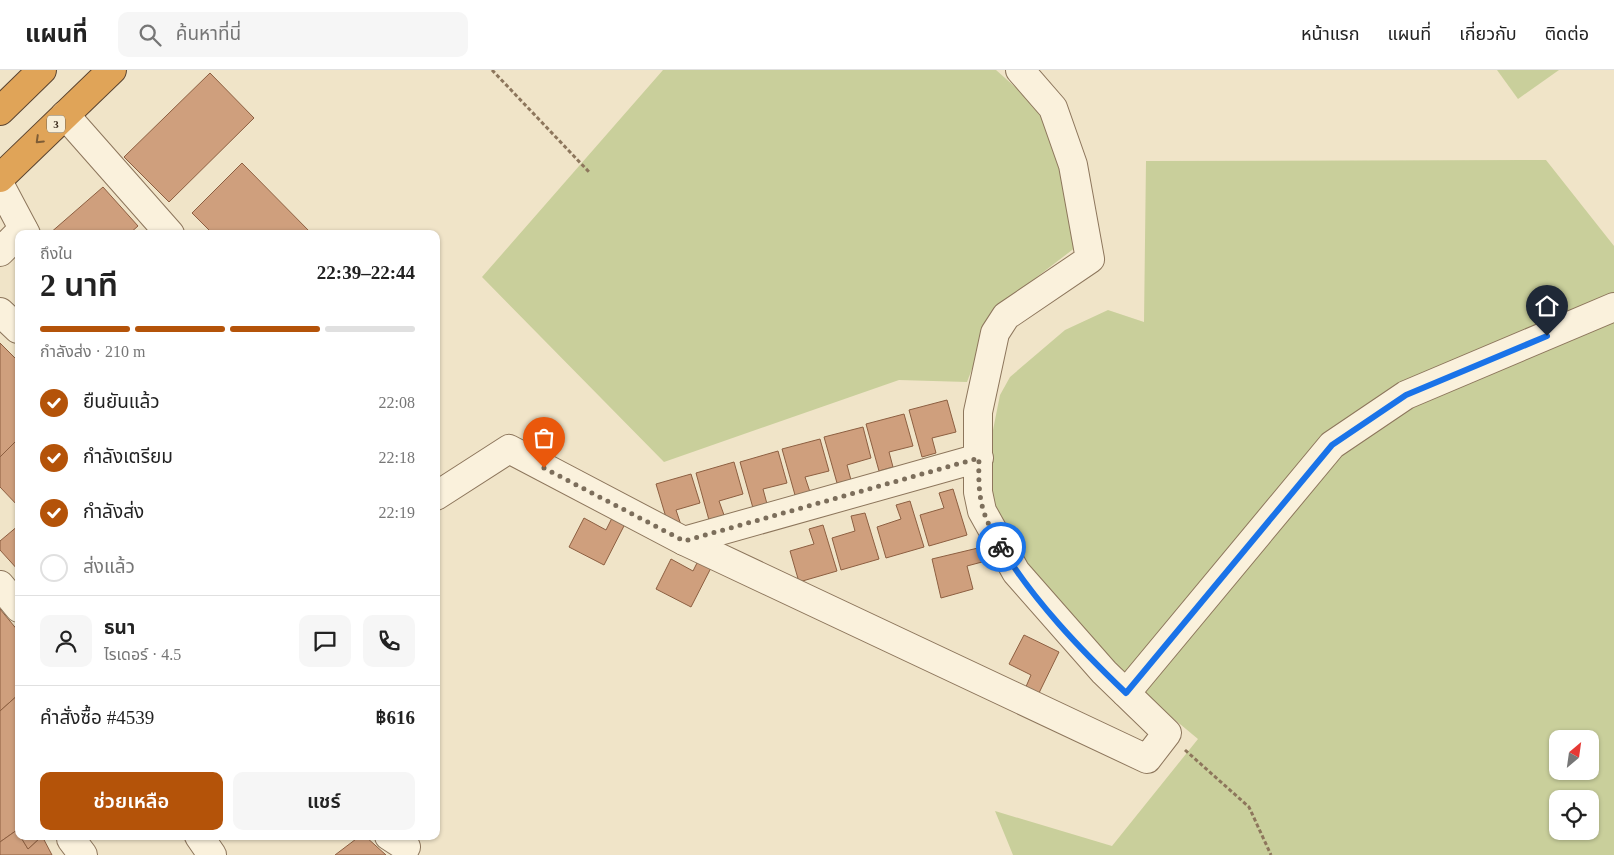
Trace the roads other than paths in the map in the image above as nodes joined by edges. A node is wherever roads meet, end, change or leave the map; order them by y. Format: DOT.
graph roads {
  1 [pos="42,70"];
  2 [pos="112,70"];
  3 [pos="1020,70"];
  4 [pos="0,111"];
  5 [pos="65,115"];
  6 [pos="0,178"];
  7 [pos="0,185"];
  8 [pos="23,230"];
  9 [pos="166,230"];
  10 [pos="15,239"];
  11 [pos="0,252"];
  12 [pos="1614,307"];
  13 [pos="979,458"];
  14 [pos="440,493"];
  15 [pos="684,541"];
  16 [pos="0,585"];
  17 [pos="15,603"];
  18 [pos="1126,693"];
  19 [pos="72,840"];
  20 [pos="202,840"];
  21 [pos="83,855"];
  22 [pos="212,855"];
  1 -- 4 [label="highway"];
  2 -- 5 [label="highway, 3"];
  3 -- 13 [label="street"];
  5 -- 6 [label="highway, 3, one-way"];
  5 -- 9 [label="street"];
  7 -- 8 [label="street"];
  10 -- 11 [label="street"];
  12 -- 18 [label="street"];
  13 -- 15 [label="street"];
  13 -- 18 [label="street"];
  14 -- 15 [label="street"];
  15 -- 18 [label="street"];
  16 -- 17 [label="street"];
  19 -- 21 [label="street"];
  20 -- 22 [label="street"];
}
